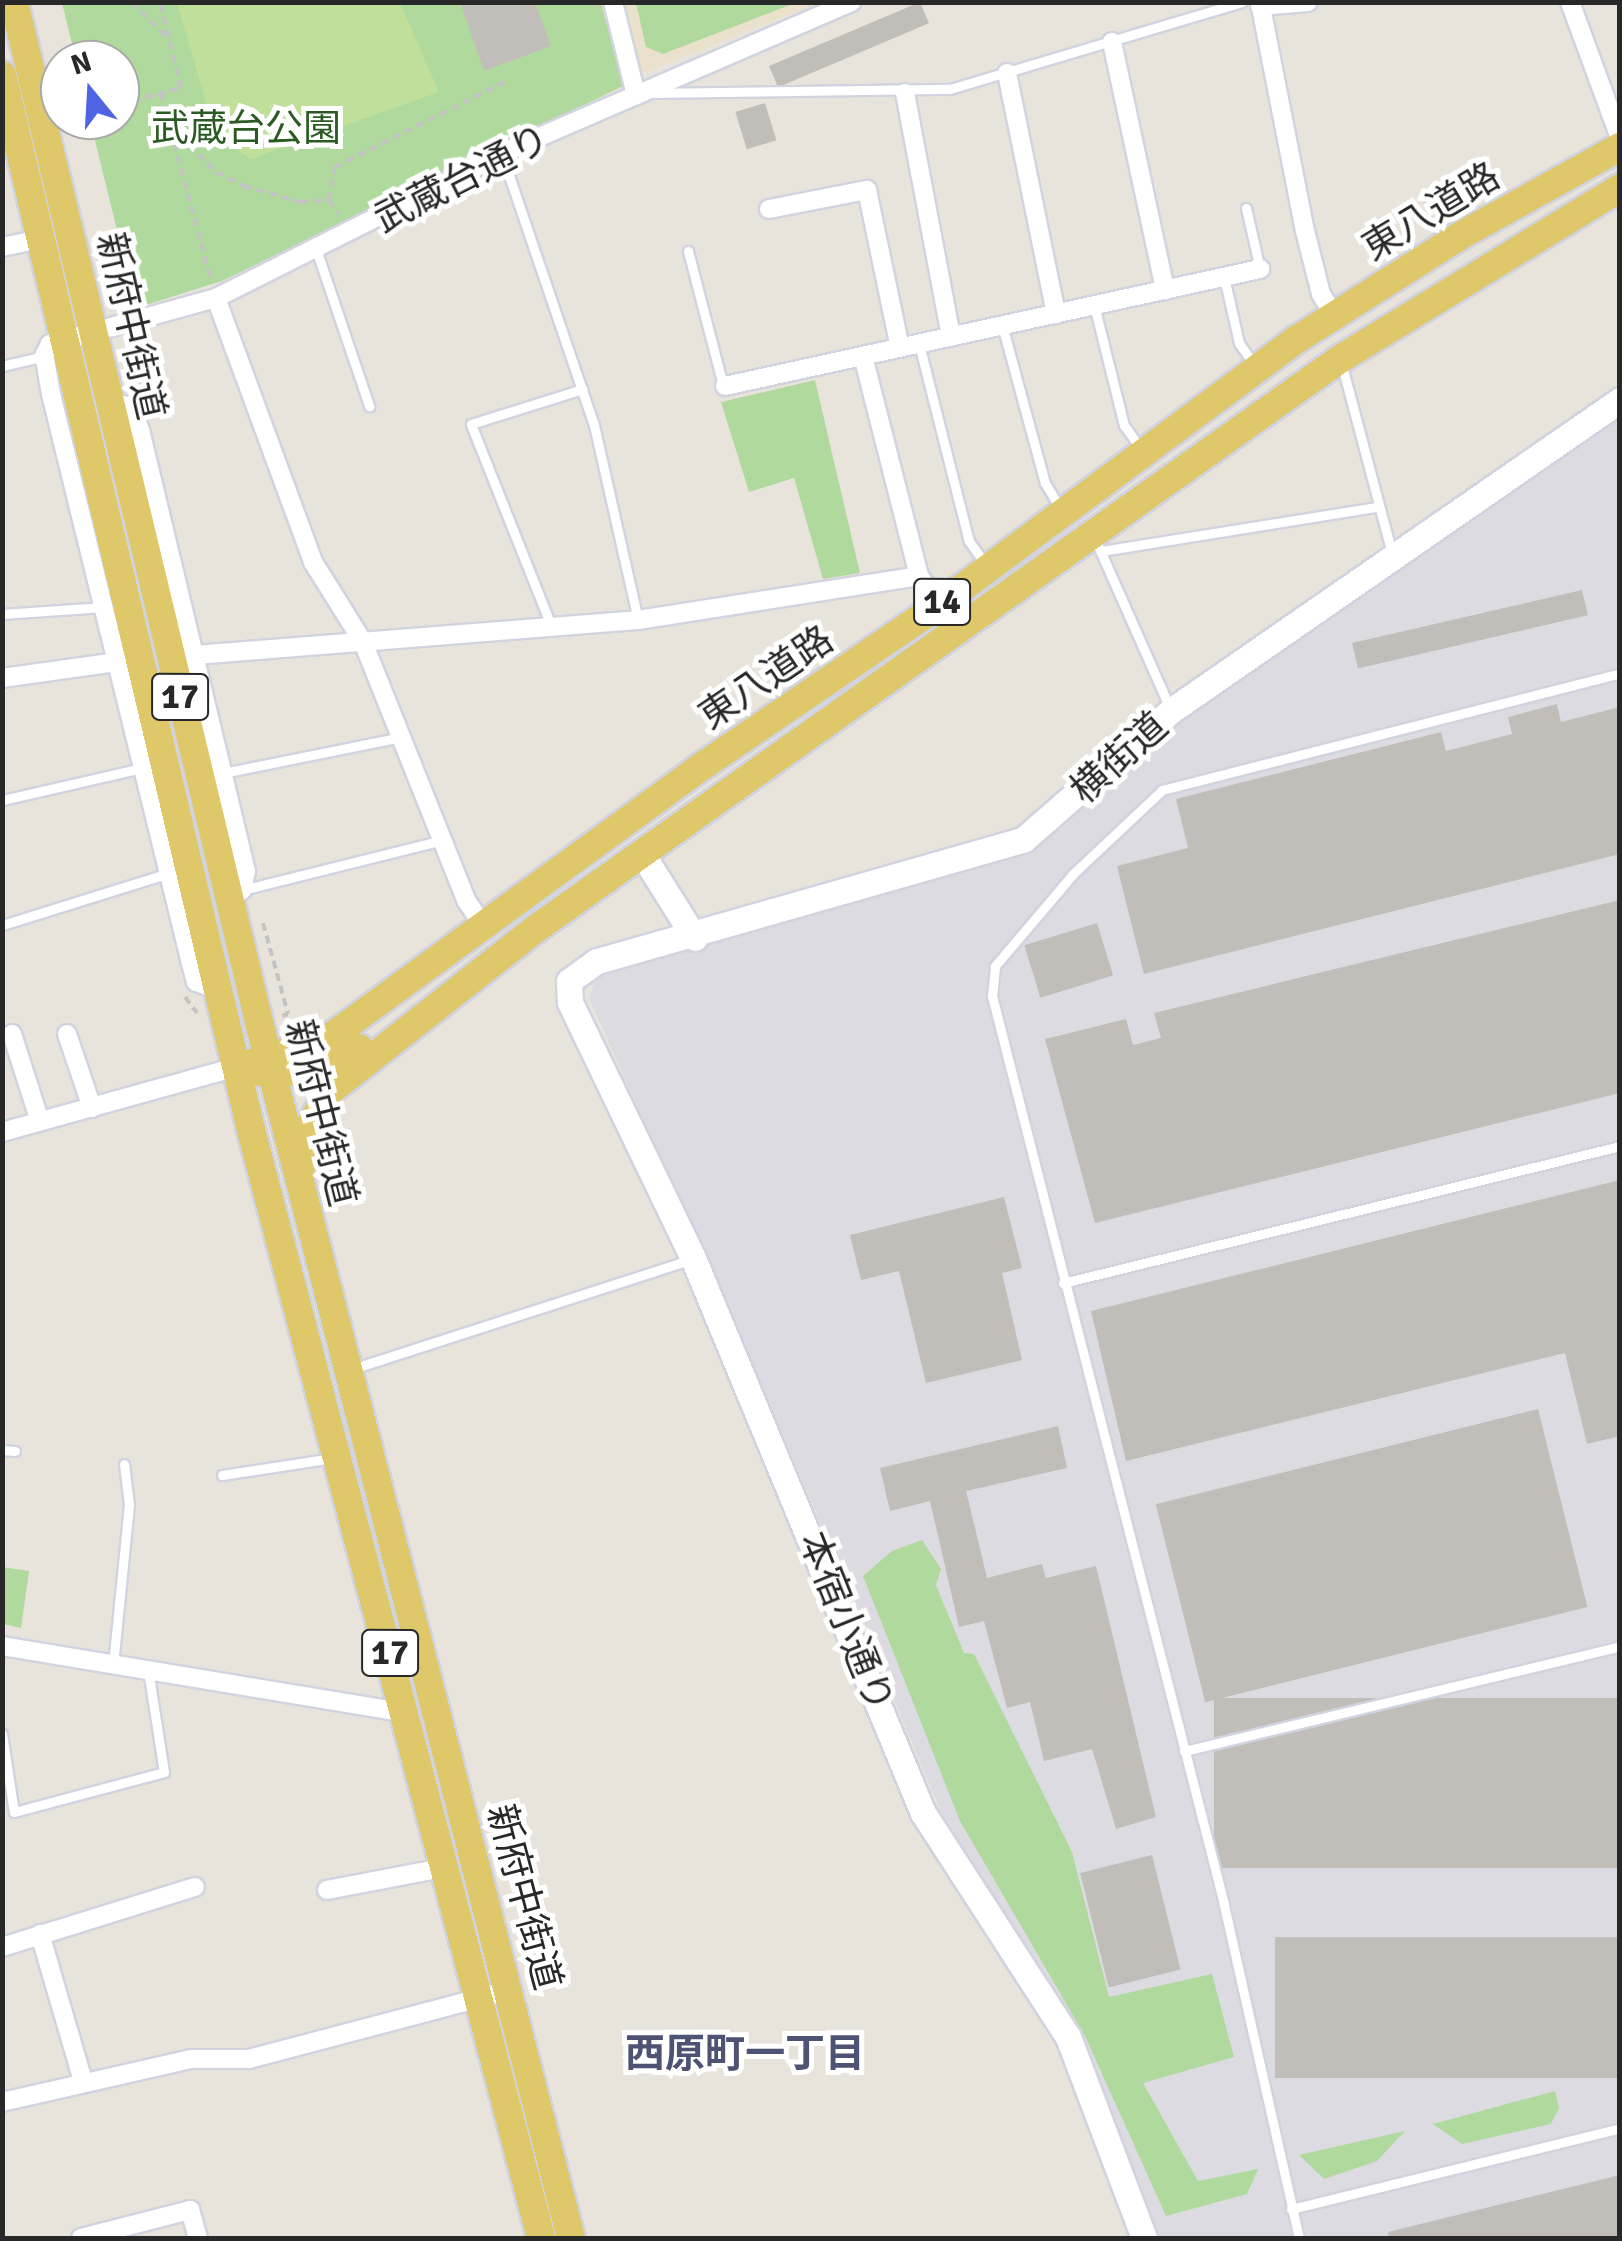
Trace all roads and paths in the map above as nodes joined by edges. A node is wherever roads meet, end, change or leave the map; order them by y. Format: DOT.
graph roads {
  1 [pos="14,2"];
  2 [pos="132,2"];
  3 [pos="160,2"];
  4 [pos="613,2"];
  5 [pos="852,2"];
  6 [pos="1308,2"];
  7 [pos="1570,2"];
  8 [pos="1252,3"];
  9 [pos="169,40"];
  10 [pos="1112,42"];
  11 [pos="1007,73"];
  12 [pos="2,75"];
  13 [pos="510,80"];
  14 [pos="905,92"];
  15 [pos="161,93"];
  16 [pos="639,94"];
  17 [pos="140,99"];
  18 [pos="170,127"];
  19 [pos="1620,138"];
  20 [pos="1620,147"];
  21 [pos="502,155"];
  22 [pos="1620,188"];
  23 [pos="328,200"];
  24 [pos="1246,208"];
  25 [pos="769,209"];
  26 [pos="1578,214"];
  27 [pos="352,235"];
  28 [pos="41,239"];
  29 [pos="2,246"];
  30 [pos="688,251"];
  31 [pos="317,252"];
  32 [pos="1260,269"];
  33 [pos="1224,277"];
  34 [pos="1383,283"];
  35 [pos="1165,290"];
  36 [pos="216,298"];
  37 [pos="1094,306"];
  38 [pos="1056,314"];
  39 [pos="1334,314"];
  40 [pos="1002,326"];
  41 [pos="94,332"];
  42 [pos="951,337"];
  43 [pos="920,344"];
  44 [pos="54,348"];
  45 [pos="900,348"];
  46 [pos="863,356"];
  47 [pos="1340,359"];
  48 [pos="2,366"];
  49 [pos="1256,368"];
  50 [pos="725,386"];
  51 [pos="583,389"];
  52 [pos="1293,392"];
  53 [pos="1620,400"];
  54 [pos="110,402"];
  55 [pos="369,406"];
  56 [pos="1144,453"];
  57 [pos="1376,507"];
  58 [pos="1062,510"];
  59 [pos="1094,542"];
  60 [pos="1392,557"];
  61 [pos="988,568"];
  62 [pos="919,576"];
  63 [pos="939,605"];
  64 [pos="104,606"];
  65 [pos="2,614"];
  66 [pos="638,620"];
  67 [pos="552,628"];
  68 [pos="362,642"];
  69 [pos="194,654"];
  70 [pos="118,662"];
  71 [pos="1620,673"];
  72 [pos="2,678"];
  73 [pos="1172,710"];
  74 [pos="401,737"];
  75 [pos="142,768"];
  76 [pos="222,774"];
  77 [pos="2,800"];
  78 [pos="442,840"];
  79 [pos="642,854"];
  80 [pos="169,873"];
  81 [pos="236,894"];
  82 [pos="2,908"];
  83 [pos="4,924"];
  84 [pos="482,925"];
  85 [pos="537,928"];
  86 [pos="695,938"];
  87 [pos="220,991"];
  88 [pos="567,992"];
  89 [pos="12,1034"];
  90 [pos="67,1034"];
  91 [pos="237,1067"];
  92 [pos="271,1068"];
  93 [pos="92,1108"];
  94 [pos="40,1122"];
  95 [pos="2,1132"];
  96 [pos="1620,1146"];
  97 [pos="300,1180"];
  98 [pos="693,1258"];
  99 [pos="1063,1283"];
  100 [pos="349,1370"];
  101 [pos="2,1450"];
  102 [pos="15,1451"];
  103 [pos="337,1457"];
  104 [pos="124,1464"];
  105 [pos="222,1475"];
  106 [pos="2,1646"];
  107 [pos="1620,1646"];
  108 [pos="113,1665"];
  109 [pos="148,1670"];
  110 [pos="406,1713"];
  111 [pos="2,1734"];
  112 [pos="1184,1751"];
  113 [pos="456,1790"];
  114 [pos="442,1868"];
  115 [pos="196,1887"];
  116 [pos="327,1890"];
  117 [pos="454,1912"];
  118 [pos="40,1934"];
  119 [pos="2,1947"];
  120 [pos="510,1990"];
  121 [pos="475,1999"];
  122 [pos="84,2081"];
  123 [pos="537,2094"];
  124 [pos="2,2102"];
  125 [pos="1620,2128"];
  126 [pos="1291,2209"];
  127 [pos="538,2230"];
  128 [pos="81,2238"];
  129 [pos="198,2238"];
  130 [pos="571,2238"];
  131 [pos="1144,2238"];
  132 [pos="1299,2238"];
  1 -- 41 [label="main road, 新府中街道 / 17"];
  2 -- 9 [label="path"];
  3 -- 9 [label="path"];
  4 -- 16 [label="street"];
  5 -- 16 [label="street, 武蔵台通り"];
  6 -- 8 [label="street"];
  7 -- 19 [label="street"];
  8 -- 10 [label="lane"];
  8 -- 39 [label="street"];
  9 -- 15 [label="path"];
  10 -- 11 [label="lane"];
  10 -- 35 [label="street"];
  11 -- 14 [label="lane"];
  11 -- 38 [label="street"];
  12 -- 28 [label="main road, 新府中街道 / 17"];
  13 -- 23 [label="path"];
  14 -- 16 [label="lane"];
  14 -- 42 [label="street"];
  15 -- 17 [label="path"];
  15 -- 18 [label="path"];
  16 -- 21 [label="street, 武蔵台通り"];
  18 -- 23 [label="path"];
  18 -- 36 [label="path"];
  20 -- 34 [label="main road, 東八道路 / 14"];
  21 -- 27 [label="street, 武蔵台通り"];
  21 -- 51 [label="lane"];
  22 -- 26 [label="main road, 東八道路 / 14"];
  23 -- 27 [label="path"];
  24 -- 32 [label="lane"];
  25 -- 45 [label="street"];
  26 -- 34 [label="main road"];
  26 -- 47 [label="main road, 東八道路 / 14"];
  27 -- 31 [label="street, 武蔵台通り"];
  28 -- 29 [label="street"];
  28 -- 44 [label="main road, 新府中街道 / 17"];
  30 -- 50 [label="lane"];
  31 -- 36 [label="street, 武蔵台通り"];
  31 -- 55 [label="lane"];
  32 -- 33 [label="street"];
  33 -- 35 [label="street"];
  33 -- 49 [label="lane"];
  34 -- 39 [label="main road, 東八道路 / 14"];
  35 -- 37 [label="street"];
  36 -- 41 [label="street, 武蔵台通り"];
  36 -- 68 [label="street"];
  37 -- 38 [label="street"];
  37 -- 56 [label="lane"];
  38 -- 40 [label="street"];
  39 -- 49 [label="main road, 東八道路 / 14"];
  40 -- 42 [label="street"];
  40 -- 58 [label="lane"];
  41 -- 44 [label="street, 武蔵台通り"];
  41 -- 54 [label="main road, 新府中街道 / 17"];
  42 -- 43 [label="street"];
  43 -- 45 [label="street"];
  43 -- 61 [label="lane"];
  44 -- 48 [label="lane"];
  44 -- 64 [label="street"];
  44 -- 87 [label="main road, 新府中街道 / 17"];
  45 -- 46 [label="street"];
  46 -- 50 [label="street"];
  46 -- 62 [label="street"];
  47 -- 52 [label="main road, 東八道路 / 14"];
  47 -- 57 [label="lane"];
  49 -- 56 [label="main road, 東八道路 / 14"];
  51 -- 66 [label="lane"];
  51 -- 67 [label="lane"];
  52 -- 56 [label="main road"];
  52 -- 59 [label="main road, 東八道路 / 14"];
  53 -- 60 [label="street, 横街道"];
  54 -- 69 [label="street"];
  54 -- 81 [label="main road, 新府中街道 / 17"];
  56 -- 58 [label="main road, 東八道路 / 14"];
  57 -- 59 [label="lane"];
  57 -- 60 [label="lane"];
  58 -- 61 [label="main road, 東八道路 / 14"];
  59 -- 73 [label="lane"];
  59 -- 79 [label="main road, 東八道路 / 14"];
  60 -- 73 [label="street, 横街道"];
  61 -- 63 [label="main road, 東八道路 / 14"];
  62 -- 63 [label="street"];
  62 -- 66 [label="street"];
  63 -- 84 [label="main road, 東八道路 / 14"];
  64 -- 65 [label="lane"];
  64 -- 70 [label="street"];
  66 -- 67 [label="street"];
  67 -- 68 [label="street"];
  68 -- 69 [label="street"];
  68 -- 74 [label="street"];
  69 -- 76 [label="street"];
  70 -- 72 [label="street"];
  70 -- 75 [label="street"];
  71 -- 99 [label="lane"];
  73 -- 86 [label="street, 横街道"];
  74 -- 76 [label="lane"];
  74 -- 78 [label="street"];
  75 -- 77 [label="lane"];
  75 -- 80 [label="street"];
  76 -- 81 [label="street"];
  78 -- 81 [label="lane"];
  78 -- 84 [label="street"];
  79 -- 85 [label="main road, 東八道路 / 14"];
  79 -- 86 [label="street"];
  80 -- 83 [label="lane"];
  80 -- 87 [label="street"];
  81 -- 92 [label="main road, 新府中街道 / 17"];
  82 -- 83 [label="lane"];
  84 -- 92 [label="main road, 東八道路 / 14"];
  85 -- 92 [label="main road, 東八道路 / 14"];
  85 -- 97 [label="main road, 東八道路 / 14"];
  86 -- 88 [label="street, 横街道"];
  87 -- 91 [label="main road, 新府中街道 / 17"];
  88 -- 98 [label="street, 本宿小通り"];
  89 -- 94 [label="street"];
  90 -- 93 [label="street"];
  91 -- 92 [label="main road, 東八道路 / 14"];
  91 -- 93 [label="street"];
  91 -- 103 [label="main road, 新府中街道 / 17"];
  92 -- 97 [label="main road, 新府中街道 / 17"];
  93 -- 94 [label="street"];
  94 -- 95 [label="street"];
  96 -- 99 [label="lane"];
  97 -- 100 [label="main road, 新府中街道 / 17"];
  98 -- 100 [label="lane"];
  98 -- 131 [label="street, 本宿小通り"];
  99 -- 112 [label="lane"];
  100 -- 113 [label="main road, 新府中街道 / 17"];
  101 -- 102 [label="lane"];
  103 -- 105 [label="lane"];
  103 -- 110 [label="main road, 新府中街道 / 17"];
  104 -- 108 [label="lane"];
  106 -- 108 [label="street"];
  107 -- 112 [label="lane"];
  108 -- 109 [label="street"];
  109 -- 110 [label="street"];
  109 -- 111 [label="lane"];
  110 -- 114 [label="main road, 新府中街道 / 17"];
  112 -- 126 [label="lane"];
  113 -- 117 [label="main road"];
  113 -- 120 [label="main road, 新府中街道 / 17"];
  114 -- 116 [label="street"];
  114 -- 117 [label="main road, 新府中街道 / 17"];
  115 -- 118 [label="street"];
  117 -- 121 [label="main road, 新府中街道 / 17"];
  118 -- 119 [label="street"];
  118 -- 122 [label="street"];
  120 -- 121 [label="street"];
  120 -- 123 [label="main road, 新府中街道 / 17"];
  121 -- 122 [label="street"];
  121 -- 127 [label="main road, 新府中街道 / 17"];
  122 -- 124 [label="street"];
  123 -- 127 [label="main road"];
  123 -- 130 [label="main road, 新府中街道 / 17"];
  125 -- 126 [label="lane"];
  126 -- 132 [label="lane"];
  128 -- 129 [label="street"];
}
